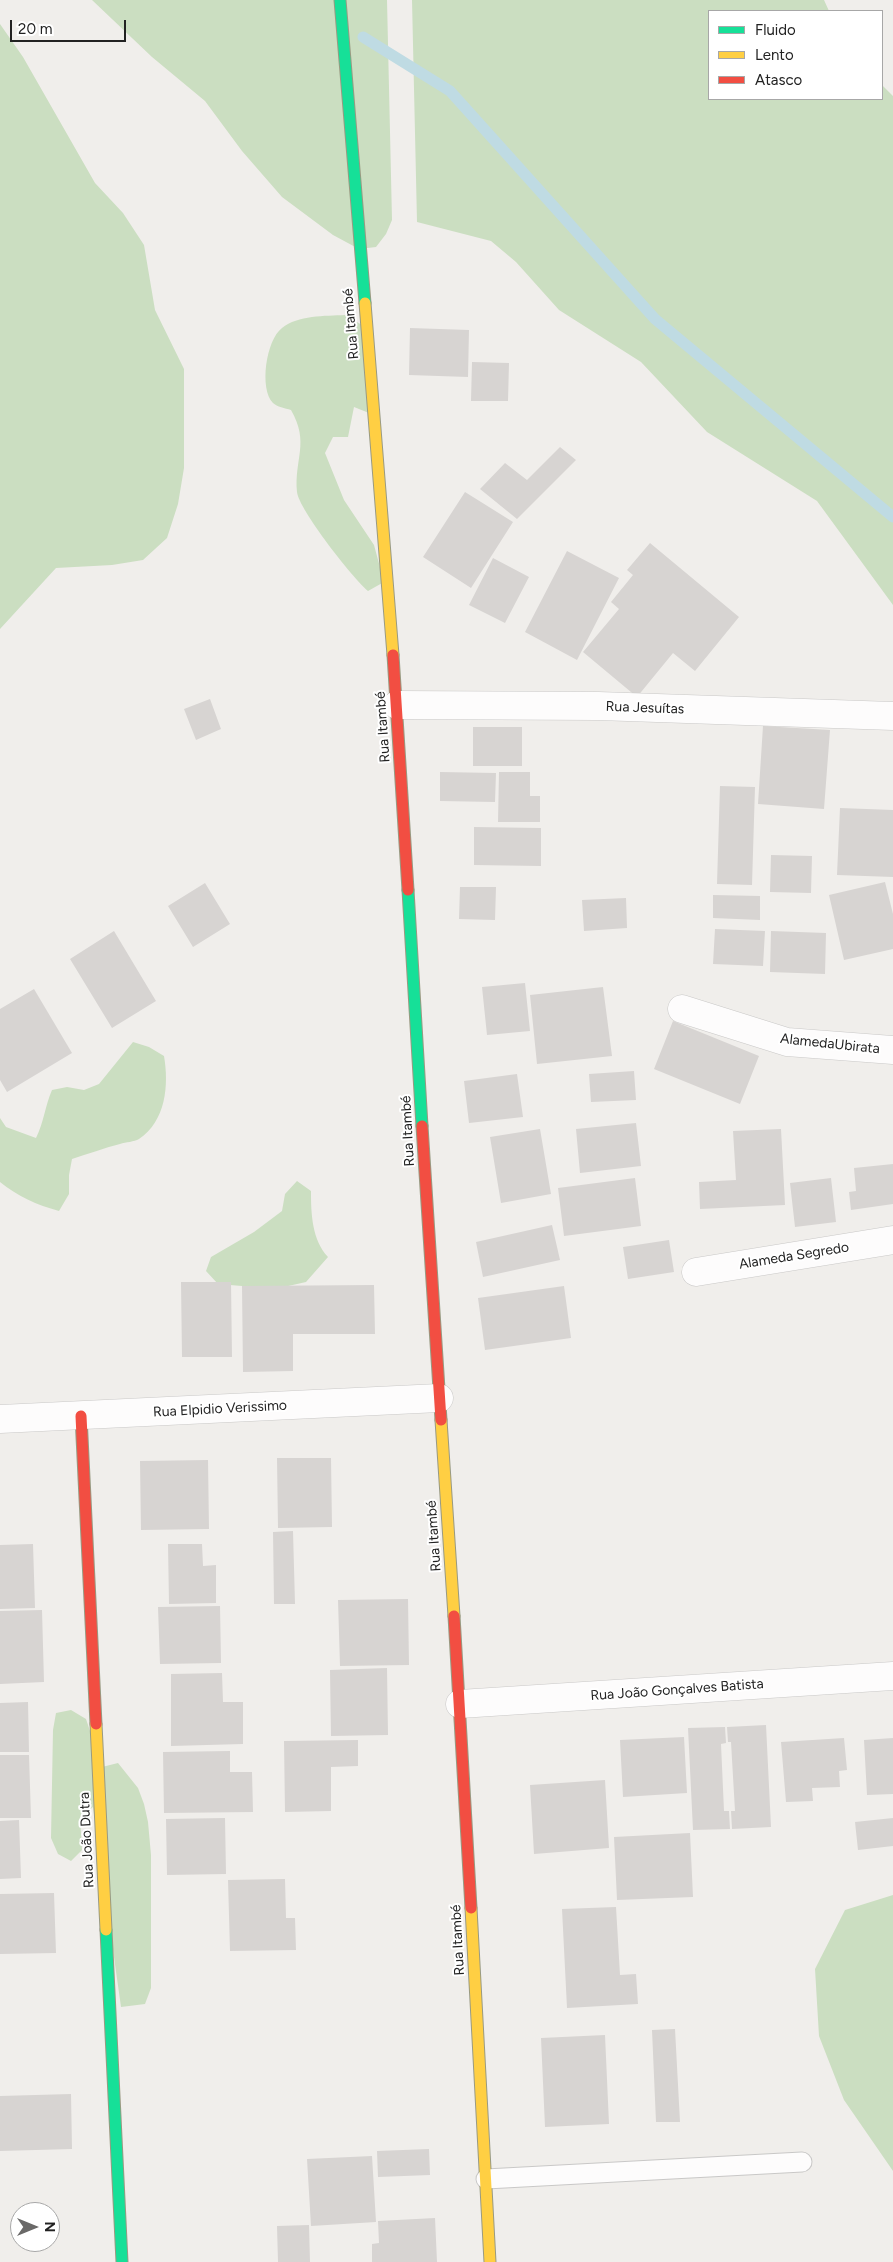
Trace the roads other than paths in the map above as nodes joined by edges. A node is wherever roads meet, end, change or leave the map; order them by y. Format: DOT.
graph roads {
  1 [pos="340,0"];
  2 [pos="397,705"];
  3 [pos="893,716"];
  4 [pos="682,1009"];
  5 [pos="893,1050"];
  6 [pos="893,1240"];
  7 [pos="696,1272"];
  8 [pos="439,1398"];
  9 [pos="81,1416"];
  10 [pos="0,1419"];
  11 [pos="893,1676"];
  12 [pos="460,1704"];
  13 [pos="802,2162"];
  14 [pos="486,2179"];
  15 [pos="122,2262"];
  16 [pos="490,2262"];
  1 -- 2 [label="street, Rua Itambé"];
  2 -- 3 [label="street, Rua Jesuítas"];
  2 -- 8 [label="street, Rua Itambé"];
  4 -- 5 [label="street, AlamedaUbirata"];
  6 -- 7 [label="street, Alameda Segredo"];
  8 -- 9 [label="street, Rua Elpidio Verissimo"];
  8 -- 12 [label="street, Rua Itambé"];
  9 -- 10 [label="street, Rua Elpidio Verissimo"];
  9 -- 15 [label="street, Rua João Dutra"];
  11 -- 12 [label="street, Rua João Gonçalves Batista"];
  12 -- 14 [label="street, Rua Itambé"];
  13 -- 14 [label="lane"];
  14 -- 16 [label="street, Rua Itambé"];
}
